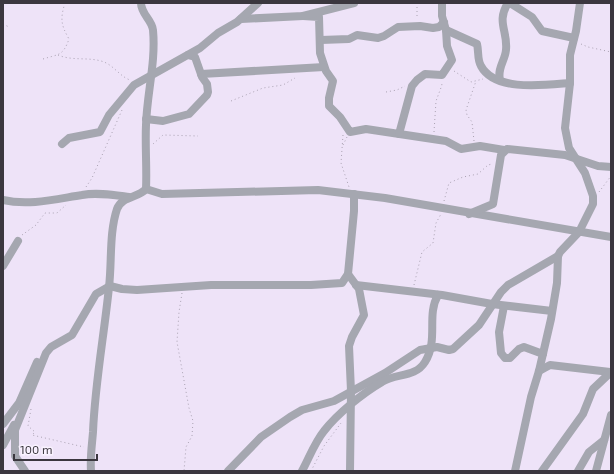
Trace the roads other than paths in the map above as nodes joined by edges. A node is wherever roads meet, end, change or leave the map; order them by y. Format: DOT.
graph roads {
  1 [pos="141,3"];
  2 [pos="258,3"];
  3 [pos="354,3"];
  4 [pos="442,3"];
  5 [pos="509,3"];
  6 [pos="580,3"];
  7 [pos="303,16"];
  8 [pos="241,19"];
  9 [pos="445,26"];
  10 [pos="321,40"];
  11 [pos="573,40"];
  12 [pos="203,46"];
  13 [pos="188,55"];
  14 [pos="324,68"];
  15 [pos="200,70"];
  16 [pos="152,75"];
  17 [pos="500,80"];
  18 [pos="570,83"];
  19 [pos="146,119"];
  20 [pos="399,134"];
  21 [pos="62,144"];
  22 [pos="504,150"];
  23 [pos="577,159"];
  24 [pos="611,167"];
  25 [pos="146,189"];
  26 [pos="352,194"];
  27 [pos="129,197"];
  28 [pos="3,200"];
  29 [pos="469,214"];
  30 [pos="579,232"];
  31 [pos="611,237"];
  32 [pos="18,241"];
  33 [pos="558,256"];
  34 [pos="3,266"];
  35 [pos="348,274"];
  36 [pos="356,284"];
  37 [pos="110,286"];
  38 [pos="438,295"];
  39 [pos="492,304"];
  40 [pos="504,306"];
  41 [pos="552,311"];
  42 [pos="64,341"];
  43 [pos="432,348"];
  44 [pos="543,354"];
  45 [pos="539,372"];
  46 [pos="610,372"];
  47 [pos="351,391"];
  48 [pos="26,404"];
  49 [pos="351,405"];
  50 [pos="611,414"];
  51 [pos="3,424"];
  52 [pos="606,441"];
  53 [pos="3,445"];
  54 [pos="25,471"];
  55 [pos="91,471"];
  56 [pos="228,471"];
  57 [pos="302,471"];
  58 [pos="350,471"];
  59 [pos="515,471"];
  60 [pos="542,471"];
  61 [pos="578,471"];
  62 [pos="596,471"];
  1 -- 16 [label="street"];
  2 -- 8 [label="street"];
  3 -- 7 [label="street"];
  4 -- 9 [label="street"];
  5 -- 11 [label="street"];
  5 -- 17 [label="street"];
  6 -- 11 [label="street"];
  7 -- 8 [label="street"];
  7 -- 10 [label="street"];
  8 -- 12 [label="street"];
  9 -- 10 [label="street"];
  9 -- 17 [label="street"];
  9 -- 20 [label="street"];
  10 -- 14 [label="street"];
  11 -- 18 [label="street"];
  12 -- 13 [label="street"];
  12 -- 15 [label="street"];
  13 -- 15 [label="street"];
  13 -- 16 [label="street"];
  14 -- 15 [label="street"];
  14 -- 20 [label="street"];
  15 -- 19 [label="street"];
  16 -- 19 [label="street"];
  16 -- 21 [label="street"];
  17 -- 18 [label="street"];
  18 -- 23 [label="street"];
  19 -- 25 [label="street"];
  20 -- 22 [label="street"];
  22 -- 23 [label="street"];
  22 -- 29 [label="street"];
  23 -- 24 [label="street"];
  23 -- 30 [label="street"];
  25 -- 26 [label="street"];
  25 -- 27 [label="street"];
  26 -- 29 [label="street"];
  26 -- 35 [label="street"];
  27 -- 28 [label="street"];
  27 -- 37 [label="street"];
  29 -- 30 [label="street"];
  30 -- 31 [label="street"];
  30 -- 33 [label="street"];
  32 -- 34 [label="street"];
  33 -- 39 [label="street"];
  33 -- 41 [label="street"];
  35 -- 36 [label="street"];
  35 -- 37 [label="street"];
  36 -- 38 [label="street"];
  36 -- 47 [label="street"];
  37 -- 42 [label="street"];
  37 -- 55 [label="street"];
  38 -- 39 [label="street"];
  38 -- 43 [label="street"];
  39 -- 40 [label="street"];
  39 -- 43 [label="street"];
  40 -- 41 [label="street"];
  40 -- 44 [label="street"];
  41 -- 44 [label="street"];
  42 -- 48 [label="street"];
  42 -- 51 [label="street"];
  43 -- 47 [label="street"];
  43 -- 49 [label="street"];
  44 -- 45 [label="street"];
  45 -- 46 [label="street"];
  45 -- 59 [label="street"];
  46 -- 60 [label="street"];
  47 -- 49 [label="street"];
  47 -- 56 [label="street"];
  48 -- 53 [label="street"];
  48 -- 54 [label="street"];
  49 -- 57 [label="street"];
  49 -- 58 [label="street"];
  50 -- 52 [label="street"];
  52 -- 61 [label="street"];
  52 -- 62 [label="street"];
}
